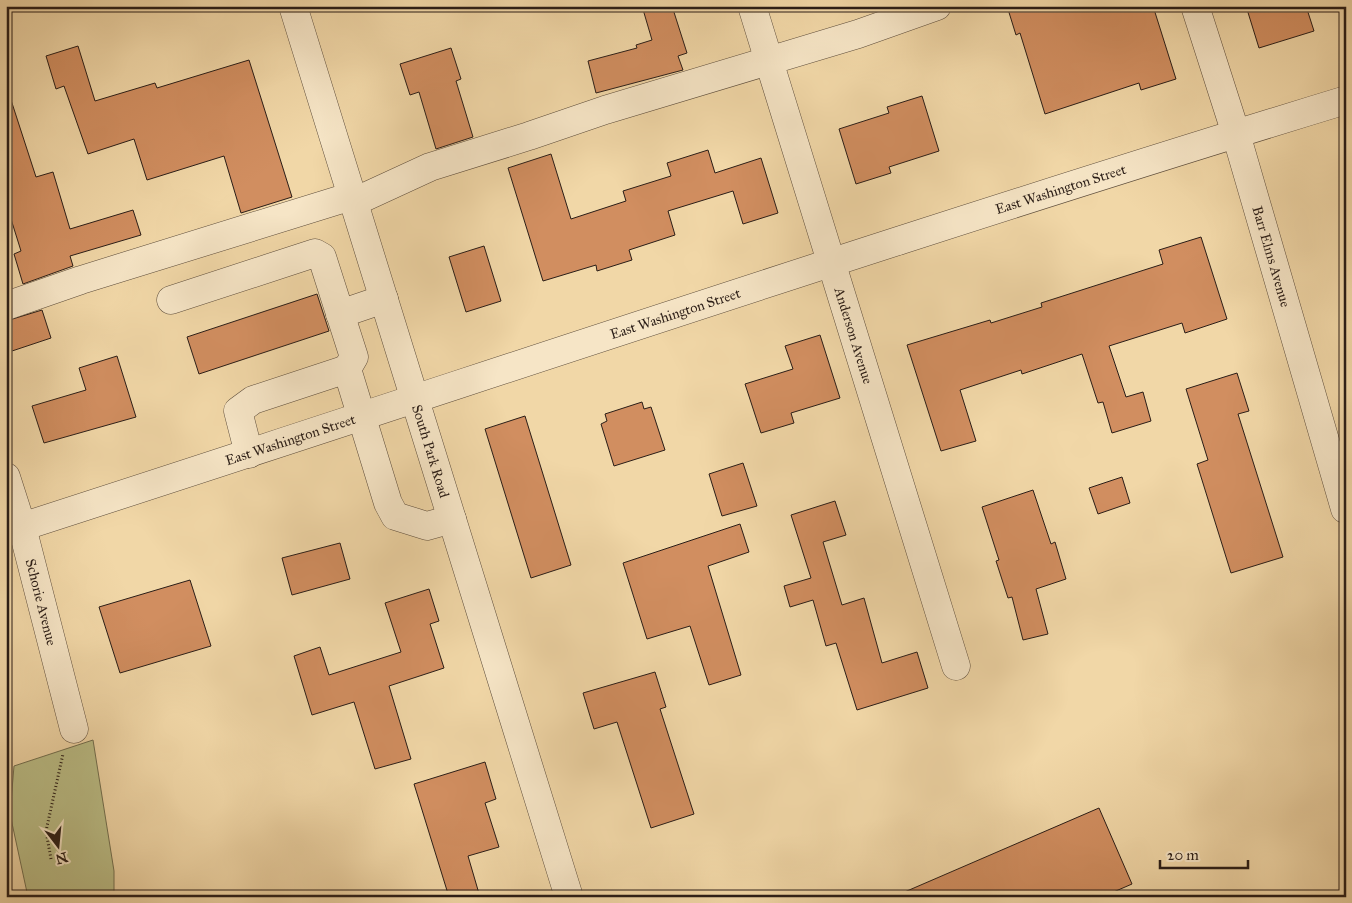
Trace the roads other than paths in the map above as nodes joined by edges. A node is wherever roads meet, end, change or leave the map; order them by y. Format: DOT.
graph roads {
  1 [pos="293,6"];
  2 [pos="752,6"];
  3 [pos="937,6"];
  4 [pos="1195,6"];
  5 [pos="768,60"];
  6 [pos="1346,100"];
  7 [pos="1236,134"];
  8 [pos="353,199"];
  9 [pos="830,263"];
  10 [pos="384,299"];
  11 [pos="171,300"];
  12 [pos="6,306"];
  13 [pos="340,314"];
  14 [pos="347,369"];
  15 [pos="416,400"];
  16 [pos="362,418"];
  17 [pos="250,454"];
  18 [pos="6,477"];
  19 [pos="1345,509"];
  20 [pos="452,519"];
  21 [pos="14,529"];
  22 [pos="956,666"];
  23 [pos="74,729"];
  24 [pos="569,897"];
  1 -- 8 [label="street, South Park Road"];
  2 -- 5 [label="street, Anderson Avenue"];
  3 -- 5 [label="street"];
  4 -- 7 [label="street, Barr Elms Avenue"];
  5 -- 8 [label="street"];
  5 -- 9 [label="street, Anderson Avenue"];
  6 -- 7 [label="street, East Washington Street"];
  7 -- 9 [label="street, East Washington Street"];
  7 -- 19 [label="street, Barr Elms Avenue"];
  8 -- 10 [label="street, South Park Road"];
  8 -- 12 [label="street"];
  9 -- 15 [label="street, East Washington Street"];
  9 -- 22 [label="street, Anderson Avenue"];
  10 -- 13 [label="street"];
  10 -- 15 [label="street, South Park Road"];
  11 -- 13 [label="street"];
  13 -- 14 [label="street"];
  14 -- 16 [label="street"];
  14 -- 17 [label="street"];
  15 -- 16 [label="street, East Washington Street"];
  15 -- 20 [label="street, South Park Road"];
  16 -- 17 [label="street, East Washington Street"];
  16 -- 20 [label="street"];
  17 -- 21 [label="street, East Washington Street"];
  18 -- 21 [label="street, Schorie Avenue"];
  20 -- 24 [label="street, South Park Road"];
  21 -- 23 [label="street, Schorie Avenue"];
}
